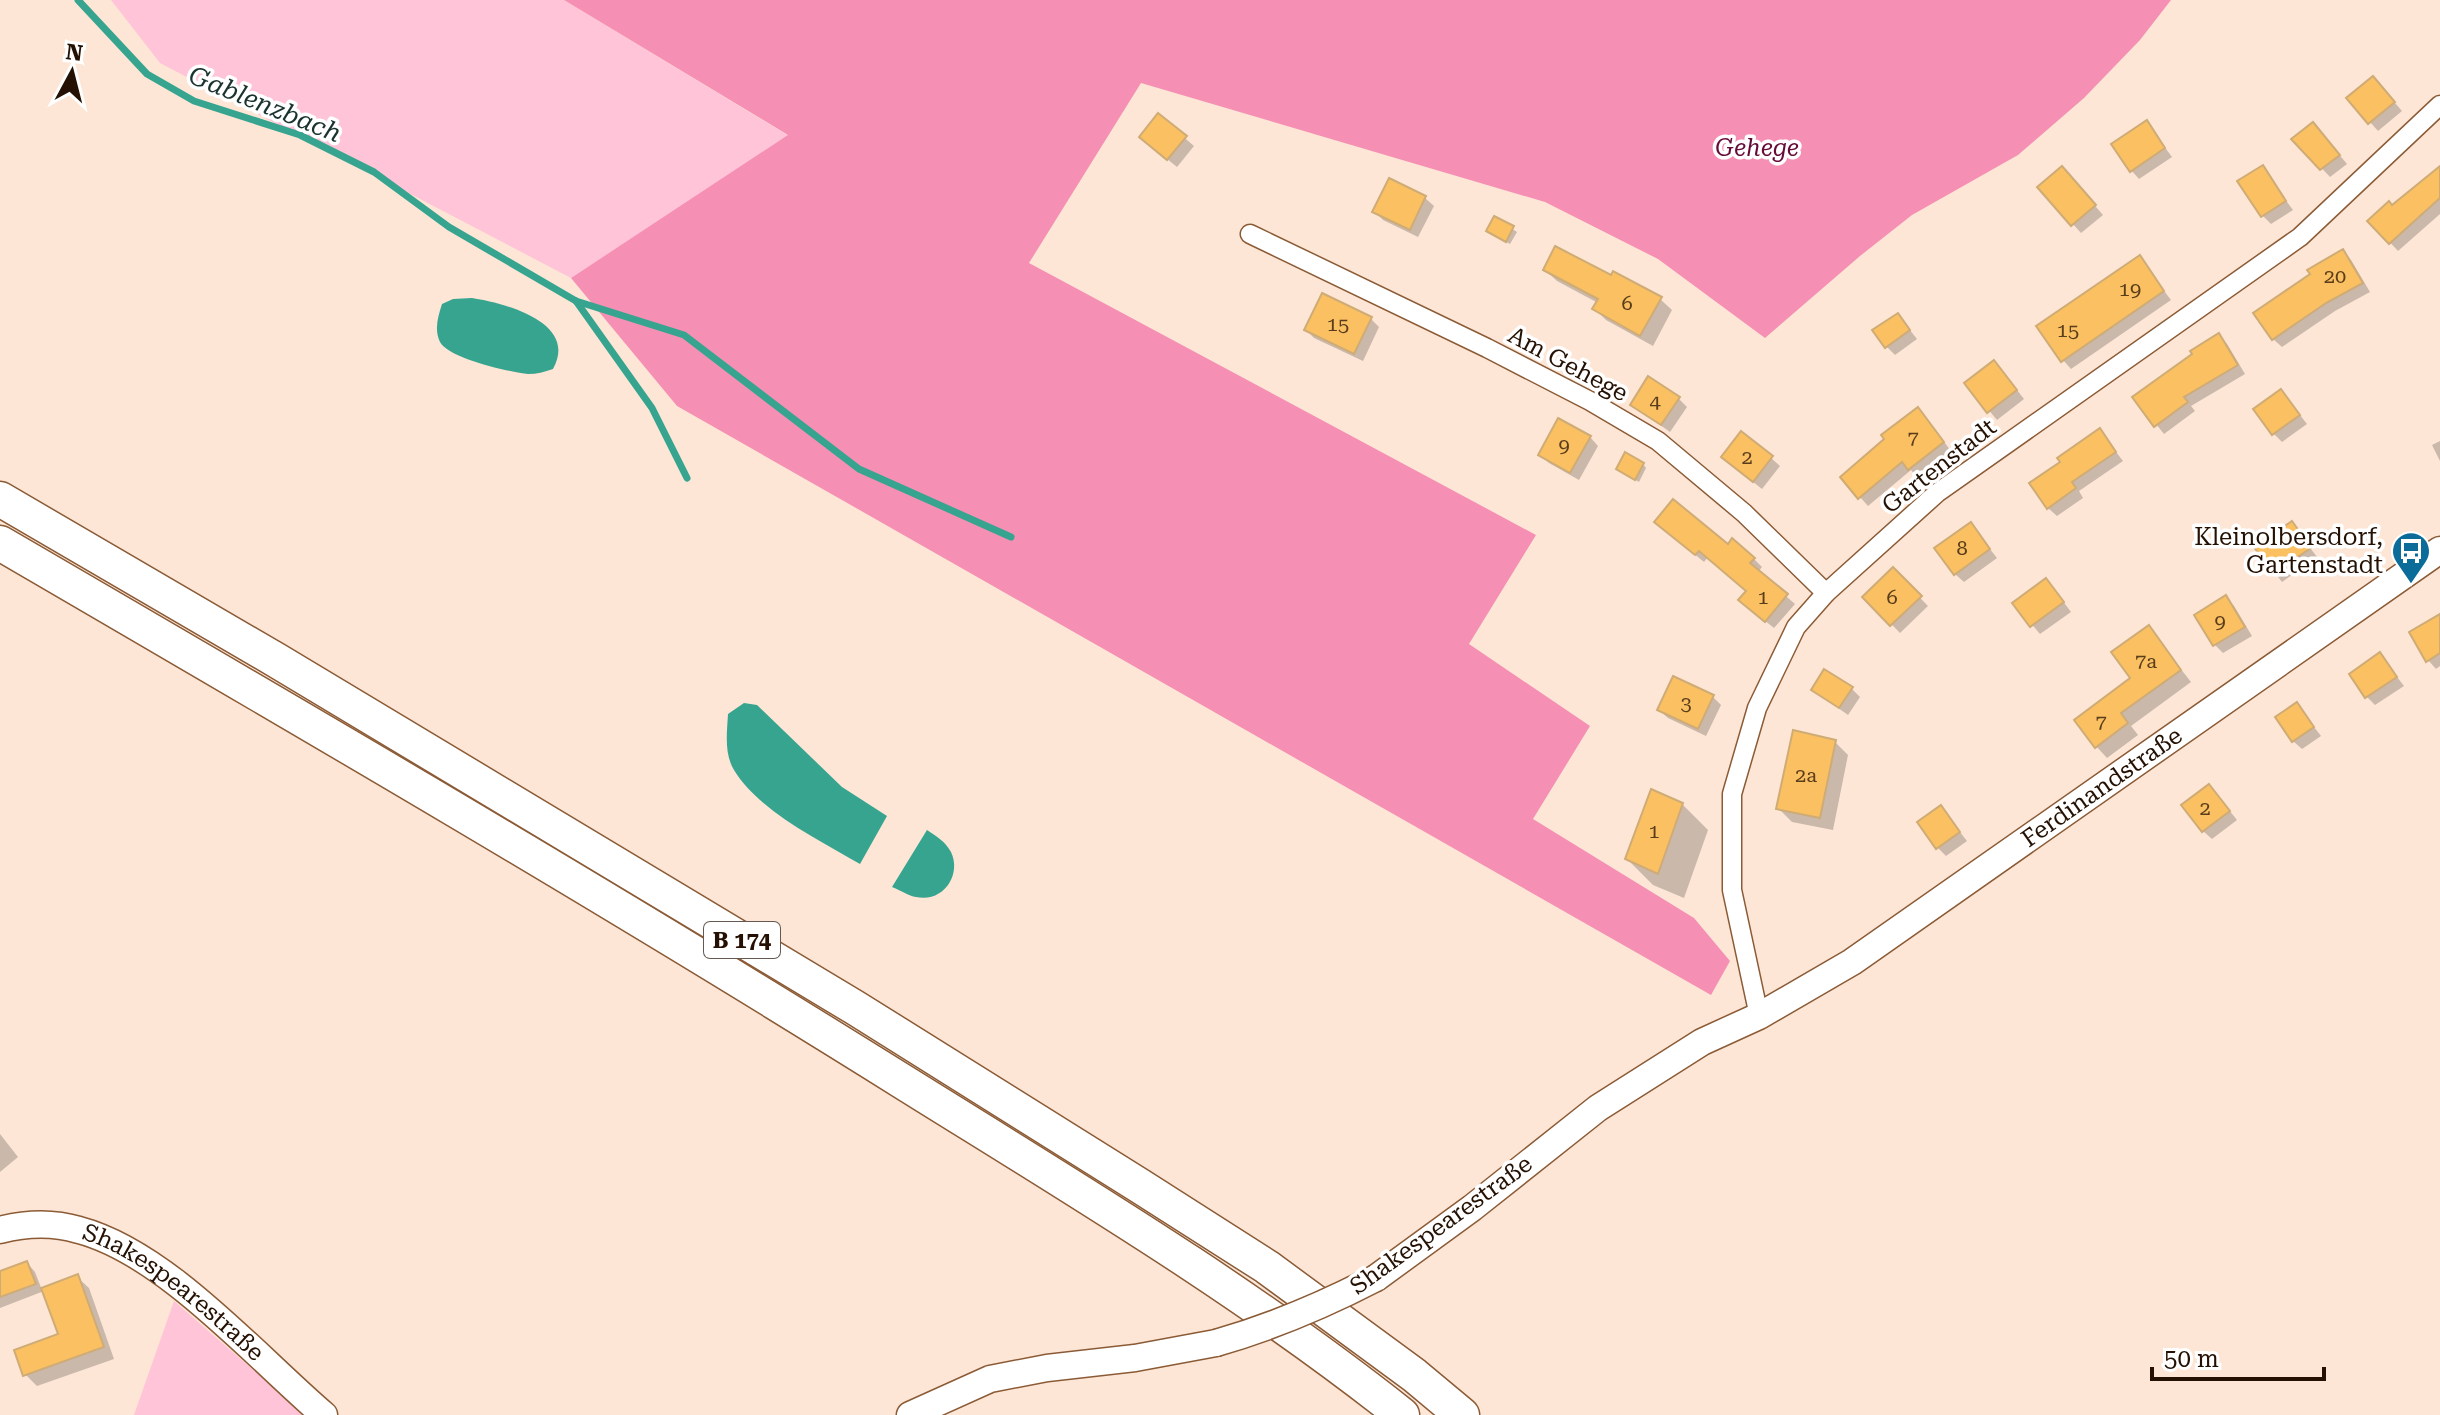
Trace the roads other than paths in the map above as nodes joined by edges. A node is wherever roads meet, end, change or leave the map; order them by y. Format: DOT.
graph roads {
  1 [pos="2440,105"];
  2 [pos="1250,234"];
  3 [pos="0,499"];
  4 [pos="0,543"];
  5 [pos="2440,550"];
  6 [pos="1826,593"];
  7 [pos="1759,1016"];
  8 [pos="0,1230"];
  9 [pos="324,1415"];
  10 [pos="910,1415"];
  11 [pos="1402,1415"];
  12 [pos="1462,1415"];
  1 -- 6 [label="street, Gartenstadt"];
  2 -- 6 [label="street, Am Gehege"];
  3 -- 12 [label="highway, B 174"];
  4 -- 11 [label="highway, B 174"];
  5 -- 7 [label="street, Ferdinandstraße"];
  6 -- 7 [label="street, Gartenstadt"];
  7 -- 10 [label="street, Shakespearestraße, bridge"];
  8 -- 9 [label="street, Shakespearestraße"];
}
